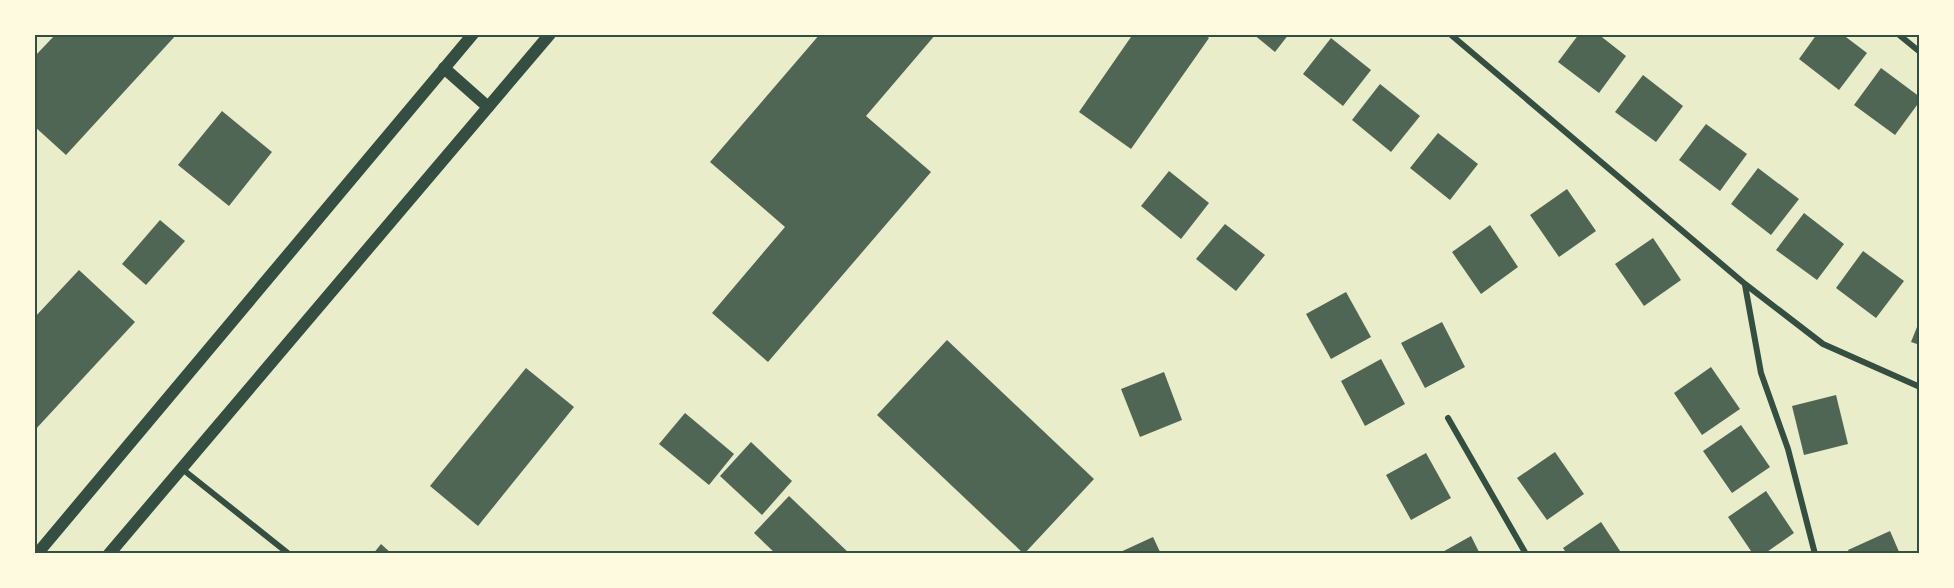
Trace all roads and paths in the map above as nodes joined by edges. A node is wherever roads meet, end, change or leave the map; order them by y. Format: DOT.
graph roads {
  1 [pos="473,34"];
  2 [pos="550,34"];
  3 [pos="1450,34"];
  4 [pos="1898,34"];
  5 [pos="1920,52"];
  6 [pos="444,68"];
  7 [pos="488,106"];
  8 [pos="1745,284"];
  9 [pos="1920,387"];
  10 [pos="1449,418"];
  11 [pos="181,468"];
  12 [pos="37,554"];
  13 [pos="109,554"];
  14 [pos="289,554"];
  15 [pos="1527,554"];
  16 [pos="1815,554"];
  1 -- 6 [label="main road"];
  2 -- 7 [label="main road"];
  3 -- 8 [label="street"];
  4 -- 5 [label="street"];
  6 -- 7 [label="main road"];
  6 -- 12 [label="main road"];
  7 -- 11 [label="main road"];
  8 -- 9 [label="street"];
  8 -- 16 [label="street"];
  10 -- 15 [label="street"];
  11 -- 13 [label="main road"];
  11 -- 14 [label="street"];
}
